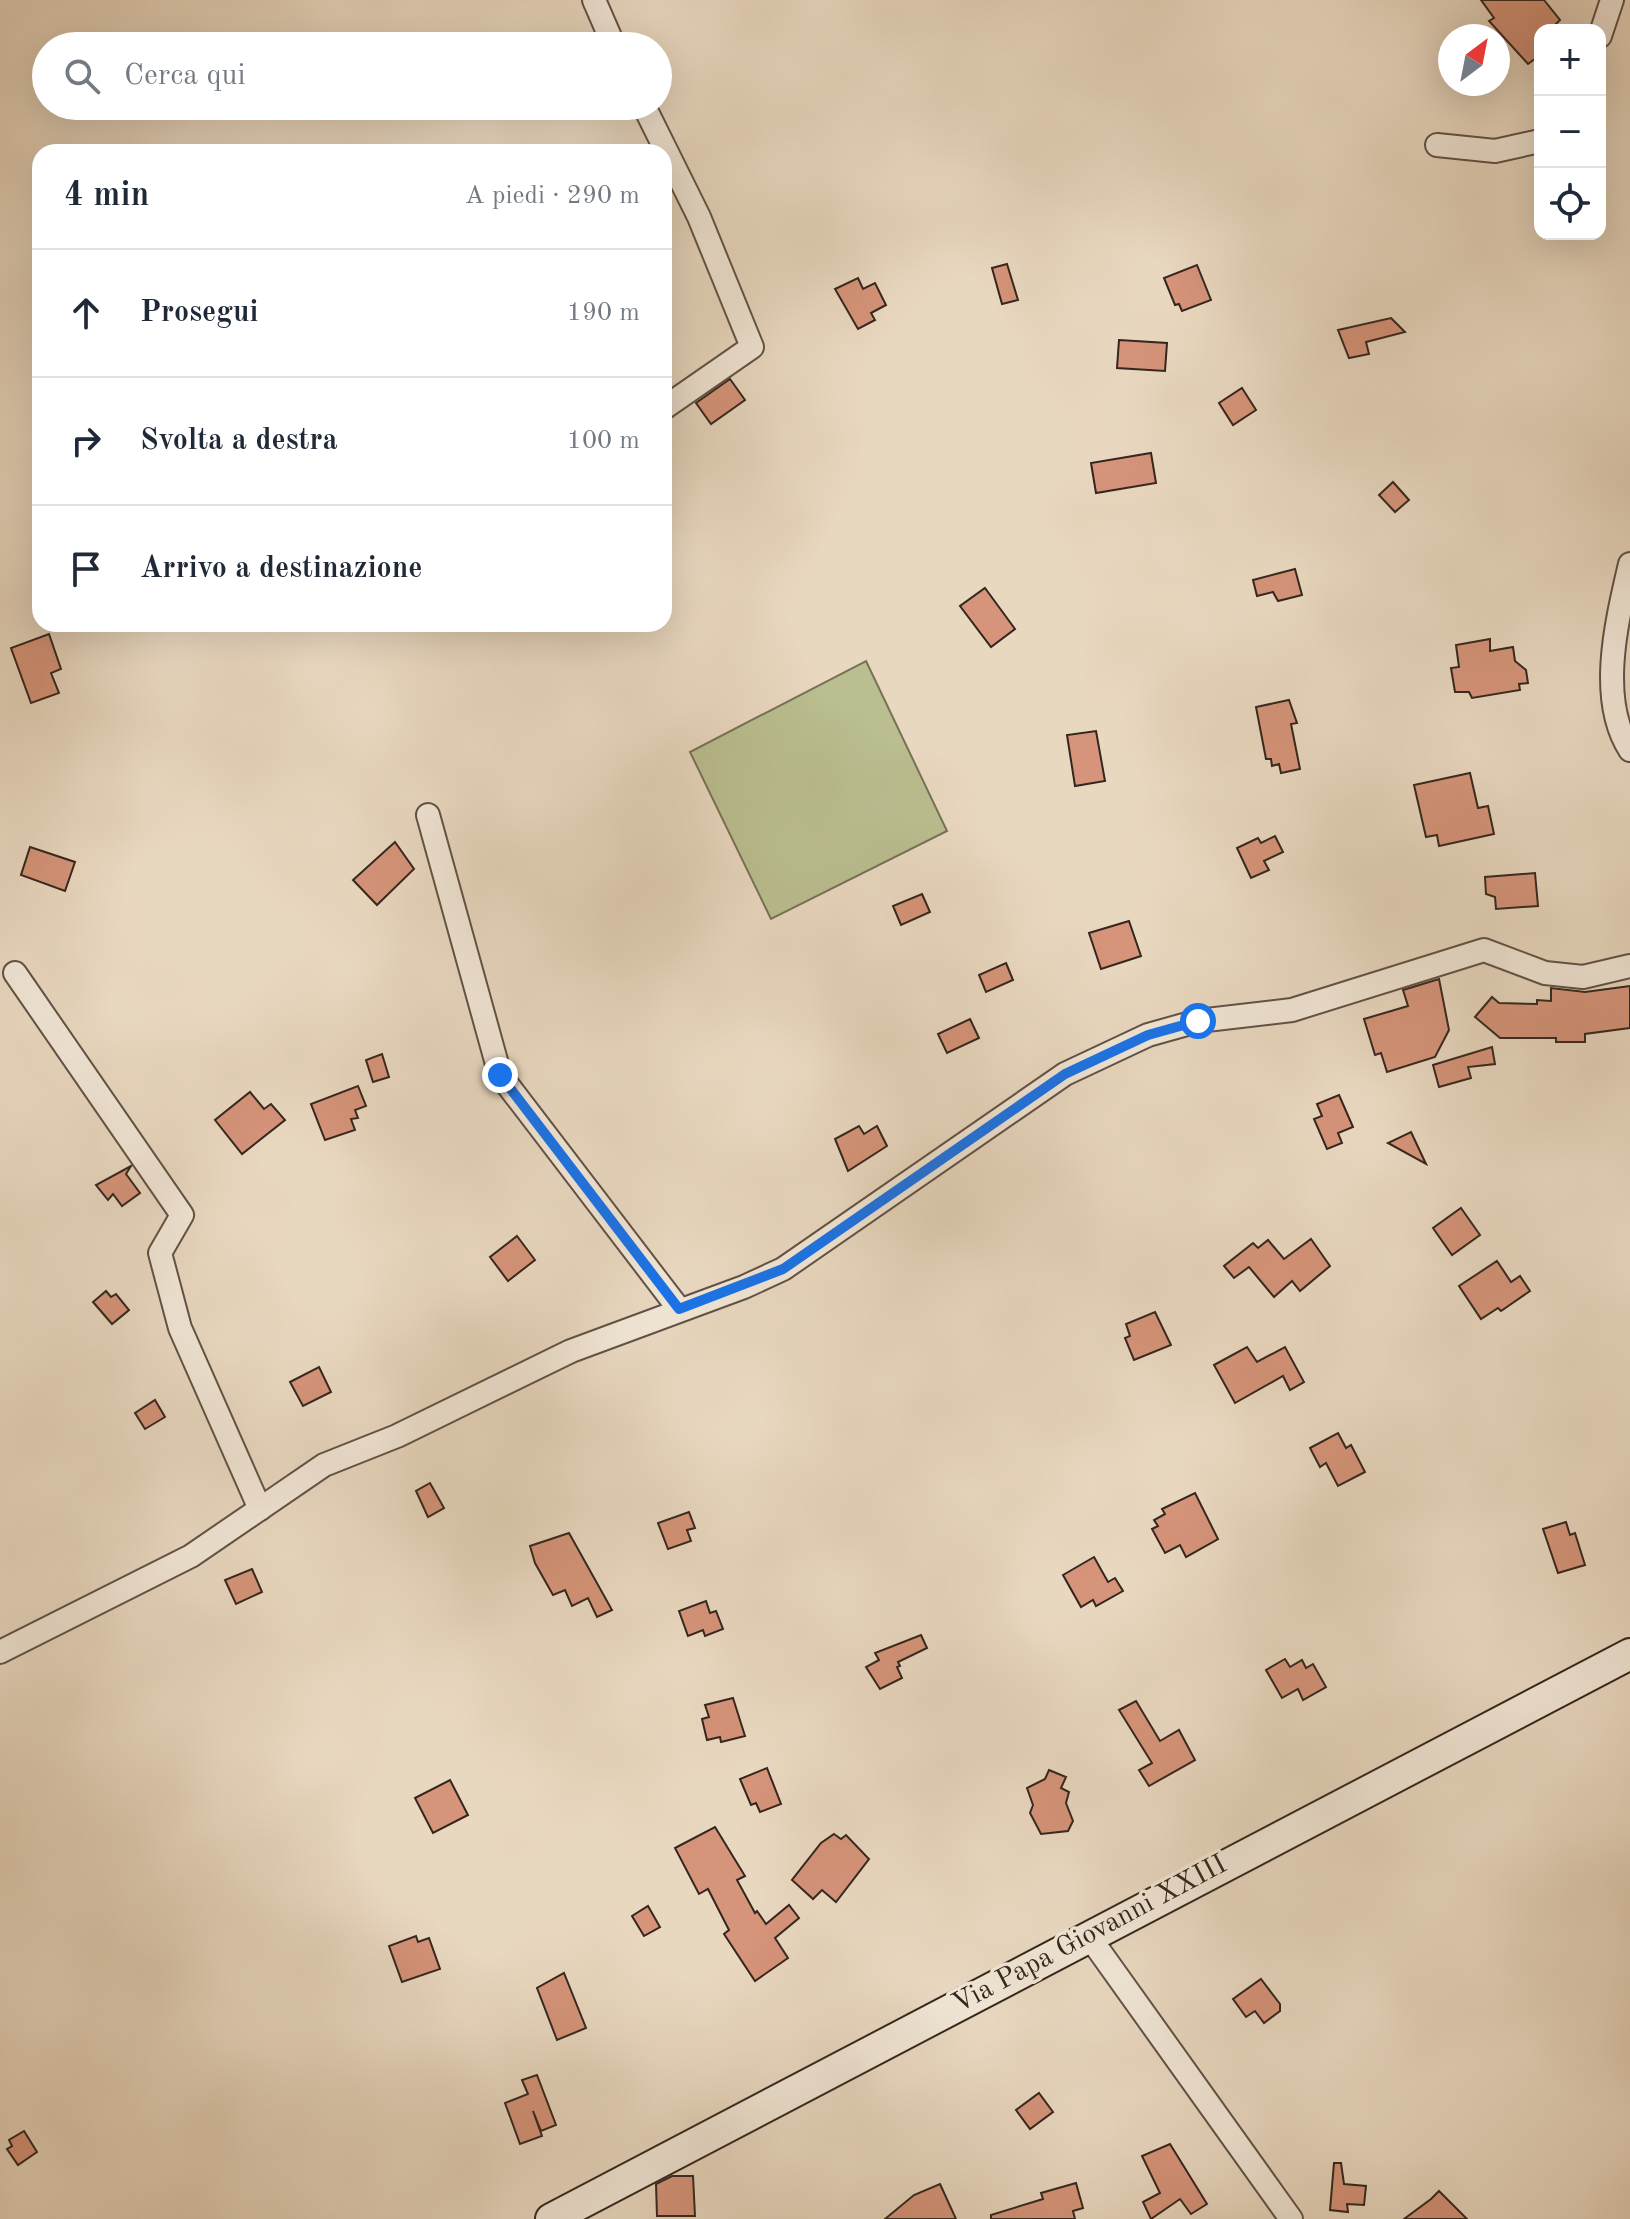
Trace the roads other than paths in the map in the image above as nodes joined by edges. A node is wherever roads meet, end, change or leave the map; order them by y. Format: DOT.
graph roads {
  1 [pos="594,0"];
  2 [pos="1612,0"];
  3 [pos="1604,24"];
  4 [pos="608,32"];
  5 [pos="651,120"];
  6 [pos="1534,142"];
  7 [pos="663,144"];
  8 [pos="1437,145"];
  9 [pos="672,163"];
  10 [pos="672,402"];
  11 [pos="1630,564"];
  12 [pos="1630,750"];
  13 [pos="428,815"];
  14 [pos="1630,966"];
  15 [pos="15,973"];
  16 [pos="679,1309"];
  17 [pos="260,1509"];
  18 [pos="0,1652"];
  19 [pos="1630,1654"];
  20 [pos="1088,1935"];
  21 [pos="551,2219"];
  22 [pos="1291,2219"];
  1 -- 4 [label="street"];
  2 -- 3 [label="street"];
  5 -- 7 [label="street"];
  6 -- 8 [label="street"];
  9 -- 10 [label="street"];
  11 -- 12 [label="street"];
  13 -- 16 [label="street"];
  14 -- 16 [label="street"];
  15 -- 17 [label="street"];
  16 -- 17 [label="street"];
  17 -- 18 [label="street"];
  19 -- 20 [label="main road, Via Papa Giovanni XXIII"];
  20 -- 21 [label="main road, Via Papa Giovanni XXIII"];
  20 -- 22 [label="street"];
}
